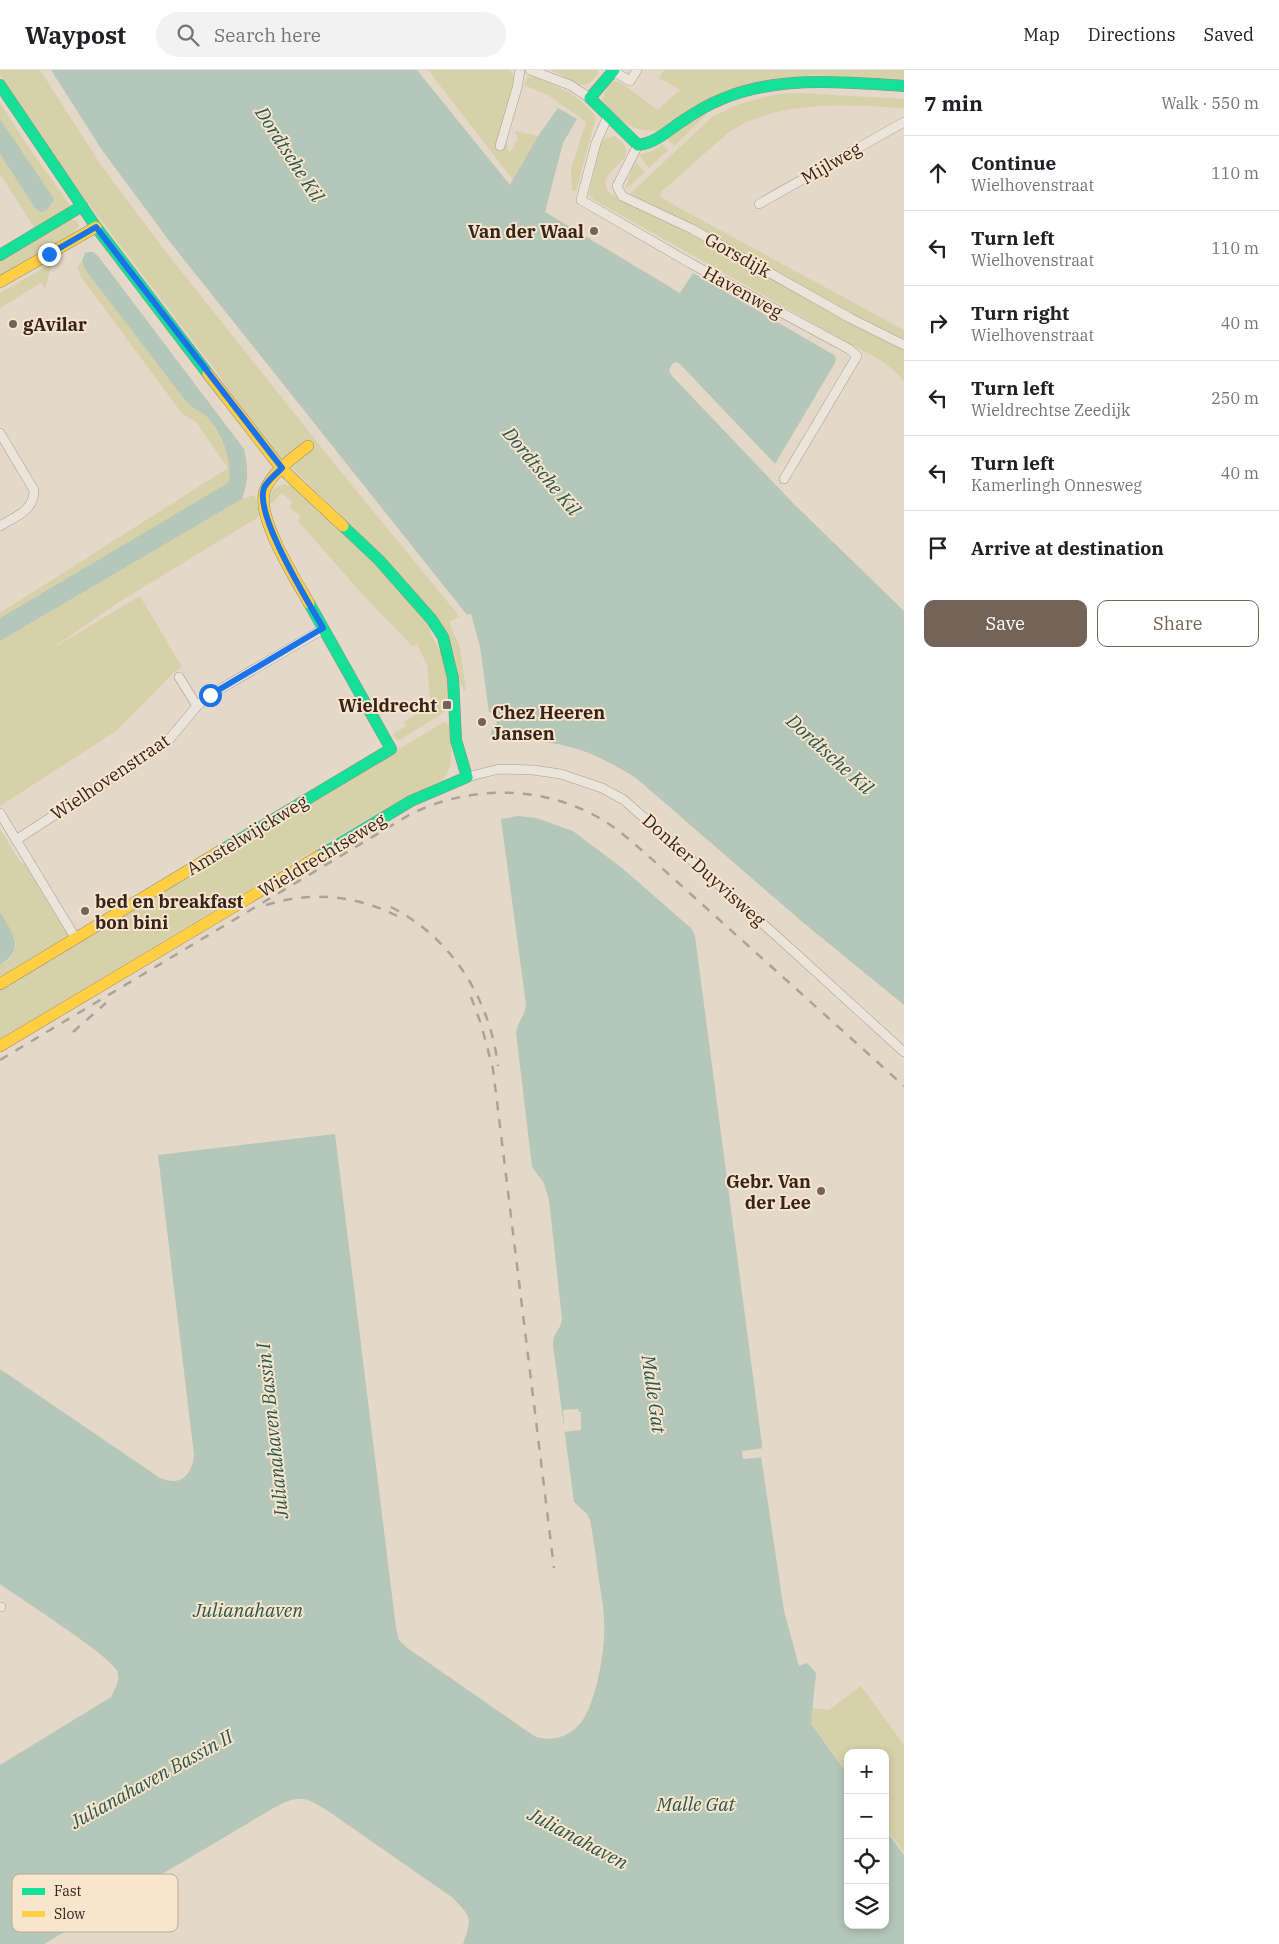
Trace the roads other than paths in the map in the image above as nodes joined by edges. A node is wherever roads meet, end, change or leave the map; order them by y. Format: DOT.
graph roads {
  1 [pos="520,70"];
  2 [pos="530,70"];
  3 [pos="637,70"];
  4 [pos="614,71"];
  5 [pos="0,84"];
  6 [pos="904,86"];
  7 [pos="590,98"];
  8 [pos="608,116"];
  9 [pos="904,122"];
  10 [pos="638,145"];
  11 [pos="500,146"];
  12 [pos="759,204"];
  13 [pos="82,206"];
  14 [pos="96,227"];
  15 [pos="0,255"];
  16 [pos="0,282"];
  17 [pos="904,345"];
  18 [pos="0,433"];
  19 [pos="308,446"];
  20 [pos="282,468"];
  21 [pos="784,479"];
  22 [pos="0,526"];
  23 [pos="323,628"];
  24 [pos="179,677"];
  25 [pos="197,706"];
  26 [pos="467,777"];
  27 [pos="0,813"];
  28 [pos="16,840"];
  29 [pos="76,939"];
  30 [pos="0,984"];
  31 [pos="0,1046"];
  32 [pos="904,1052"];
  1 -- 11 [label="street"];
  2 -- 7 [label="street"];
  3 -- 4 [label="street"];
  4 -- 7 [label="street"];
  5 -- 13 [label="street"];
  6 -- 10 [label="street"];
  7 -- 8 [label="street"];
  8 -- 10 [label="street"];
  8 -- 21 [label="street, Havenweg"];
  9 -- 12 [label="street, Mijlweg"];
  10 -- 17 [label="street, Gorsdijk"];
  13 -- 14 [label="street"];
  13 -- 15 [label="street"];
  14 -- 16 [label="street"];
  14 -- 20 [label="street"];
  18 -- 22 [label="street"];
  19 -- 20 [label="street"];
  20 -- 23 [label="street"];
  20 -- 26 [label="street"];
  23 -- 25 [label="street, Wielhovenstraat"];
  23 -- 29 [label="street, Amstelwijckweg"];
  24 -- 25 [label="street"];
  25 -- 28 [label="street, Wielhovenstraat"];
  26 -- 31 [label="street, Wieldrechtseweg"];
  26 -- 32 [label="street, Donker Duyvisweg"];
  27 -- 28 [label="street"];
  28 -- 29 [label="street"];
  29 -- 30 [label="street, Amstelwijckweg"];
}
